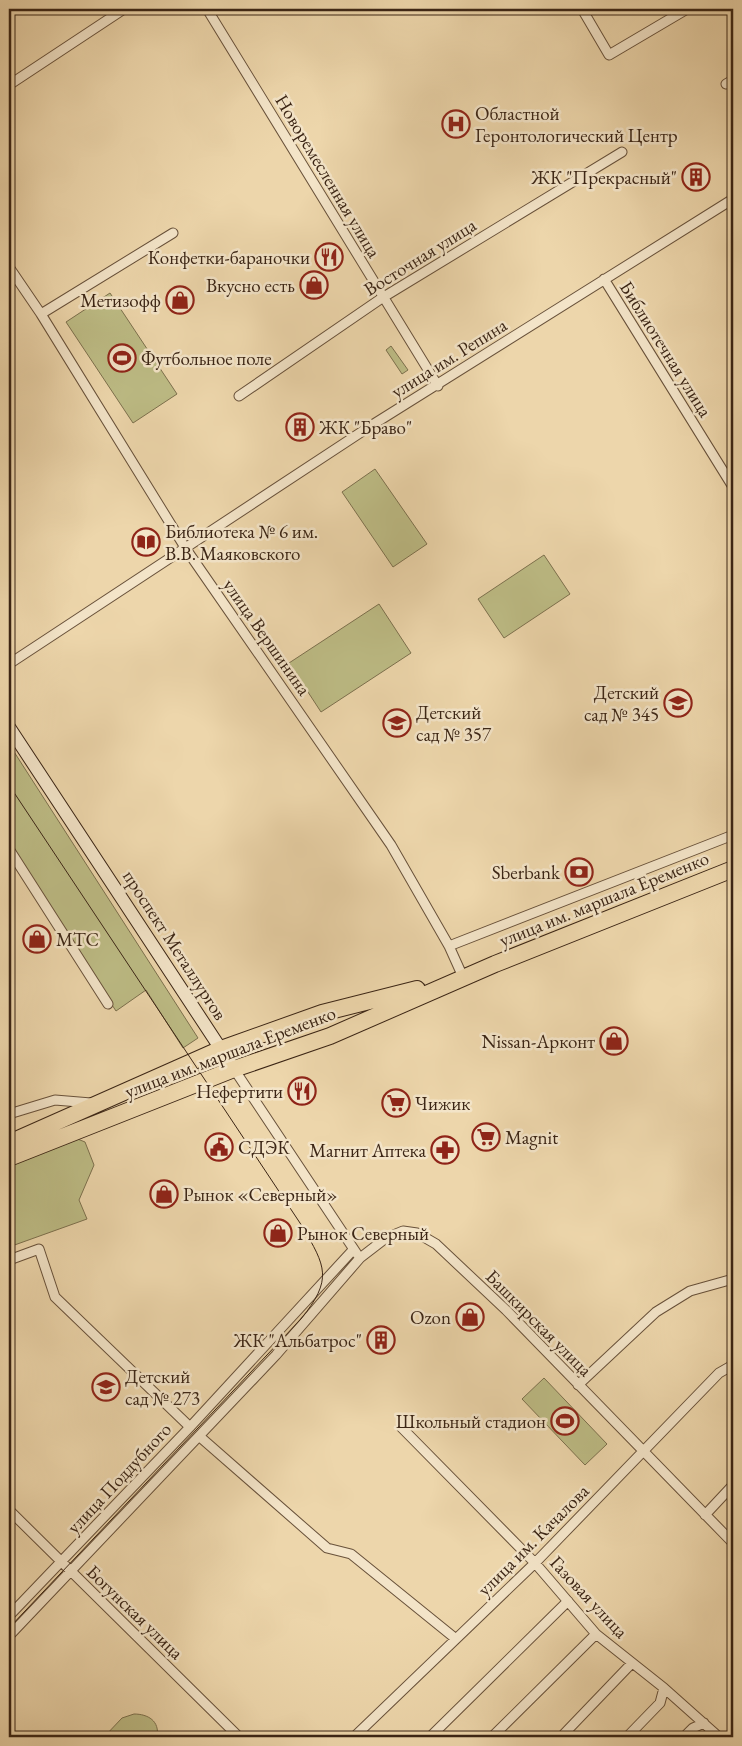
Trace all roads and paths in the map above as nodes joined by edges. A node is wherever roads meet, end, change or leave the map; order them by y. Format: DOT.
graph roads {
  1 [pos="124,9"];
  2 [pos="207,9"];
  3 [pos="582,9"];
  4 [pos="687,9"];
  5 [pos="9,85"];
  6 [pos="622,152"];
  7 [pos="733,199"];
  8 [pos="173,234"];
  9 [pos="9,267"];
  10 [pos="604,279"];
  11 [pos="382,298"];
  12 [pos="41,314"];
  13 [pos="438,386"];
  14 [pos="239,396"];
  15 [pos="733,487"];
  16 [pos="186,549"];
  17 [pos="9,664"];
  18 [pos="9,727"];
  19 [pos="733,835"];
  20 [pos="9,849"];
  21 [pos="733,869"];
  22 [pos="448,946"];
  23 [pos="462,977"];
  24 [pos="108,1004"];
  25 [pos="322,1014"];
  26 [pos="330,1036"];
  27 [pos="221,1049"];
  28 [pos="234,1069"];
  29 [pos="94,1104"];
  30 [pos="9,1114"];
  31 [pos="101,1123"];
  32 [pos="9,1143"];
  33 [pos="9,1158"];
  34 [pos="353,1250"];
  35 [pos="360,1258"];
  36 [pos="9,1260"];
  37 [pos="733,1279"];
  38 [pos="310,1316"];
  39 [pos="733,1365"];
  40 [pos="578,1385"];
  41 [pos="190,1426"];
  42 [pos="401,1427"];
  43 [pos="199,1436"];
  44 [pos="643,1451"];
  45 [pos="733,1485"];
  46 [pos="9,1510"];
  47 [pos="705,1514"];
  48 [pos="733,1543"];
  49 [pos="61,1563"];
  50 [pos="535,1564"];
  51 [pos="71,1572"];
  52 [pos="568,1601"];
  53 [pos="9,1616"];
  54 [pos="596,1634"];
  55 [pos="9,1636"];
  56 [pos="456,1639"];
  57 [pos="632,1663"];
  58 [pos="664,1688"];
  59 [pos="704,1723"];
  60 [pos="239,1737"];
  61 [pos="354,1737"];
  62 [pos="430,1737"];
  63 [pos="492,1737"];
  64 [pos="561,1737"];
  65 [pos="627,1737"];
  66 [pos="684,1737"];
  67 [pos="719,1737"];
  1 -- 5 [label="street"];
  2 -- 11 [label="street, Новоремесленная улица"];
  3 -- 4 [label="street"];
  6 -- 11 [label="street, Восточная улица"];
  7 -- 10 [label="street, улица им. Репина"];
  8 -- 12 [label="street"];
  9 -- 12 [label="street, улица Вершинина"];
  10 -- 13 [label="street, улица им. Репина"];
  10 -- 15 [label="street, Библиотечная улица"];
  11 -- 13 [label="street, Новоремесленная улица"];
  11 -- 14 [label="street, Восточная улица"];
  12 -- 16 [label="street, улица Вершинина"];
  13 -- 16 [label="street, улица им. Репина"];
  16 -- 17 [label="street, улица им. Репина"];
  16 -- 22 [label="street, улица Вершинина"];
  18 -- 27 [label="main road, проспект Металлургов"];
  19 -- 22 [label="street"];
  20 -- 24 [label="street"];
  21 -- 23 [label="highway, улица им. маршала Еременко"];
  22 -- 23 [label="street, улица Вершинина"];
  23 -- 25 [label="highway, улица им. маршала Еременко"];
  23 -- 26 [label="highway, улица им. маршала Еременко"];
  25 -- 26 [label="highway"];
  25 -- 27 [label="highway, улица им. маршала Еременко"];
  26 -- 28 [label="highway, улица им. маршала Еременко"];
  27 -- 28 [label="main road, проспект Металлургов"];
  27 -- 29 [label="highway, улица им. маршала Еременко"];
  28 -- 31 [label="highway, улица им. маршала Еременко"];
  28 -- 34 [label="street, проспект Металлургов"];
  29 -- 30 [label="street"];
  29 -- 31 [label="highway"];
  29 -- 32 [label="highway, улица им. маршала Еременко"];
  31 -- 33 [label="highway, улица им. маршала Еременко"];
  34 -- 35 [label="street, проспект Металлургов"];
  34 -- 41 [label="street, улица Поддубного"];
  35 -- 38 [label="street, Башкирская улица"];
  35 -- 40 [label="street, Башкирская улица"];
  36 -- 41 [label="street"];
  37 -- 40 [label="street"];
  38 -- 43 [label="street, улица Поддубного"];
  39 -- 44 [label="street, улица им. Качалова"];
  40 -- 44 [label="street, Башкирская улица"];
  41 -- 49 [label="street, улица Поддубного"];
  42 -- 50 [label="street, Газовая улица"];
  43 -- 51 [label="street, улица Поддубного"];
  43 -- 56 [label="street"];
  44 -- 47 [label="street, Башкирская улица"];
  44 -- 50 [label="street, улица им. Качалова"];
  45 -- 47 [label="street"];
  46 -- 49 [label="street, Богунская улица"];
  47 -- 48 [label="street, Башкирская улица"];
  49 -- 51 [label="street, Богунская улица"];
  49 -- 53 [label="street, улица Поддубного"];
  50 -- 52 [label="street, Газовая улица"];
  50 -- 56 [label="street, улица им. Качалова"];
  51 -- 55 [label="street, улица Поддубного"];
  51 -- 60 [label="street, Богунская улица"];
  52 -- 54 [label="street, Газовая улица"];
  52 -- 62 [label="street"];
  54 -- 57 [label="street, Газовая улица"];
  54 -- 63 [label="street"];
  56 -- 61 [label="street, улица им. Качалова"];
  57 -- 58 [label="street, Газовая улица"];
  57 -- 64 [label="street"];
  58 -- 59 [label="street, Газовая улица"];
  58 -- 65 [label="street"];
  59 -- 66 [label="street"];
  59 -- 67 [label="street, Газовая улица"];
}
